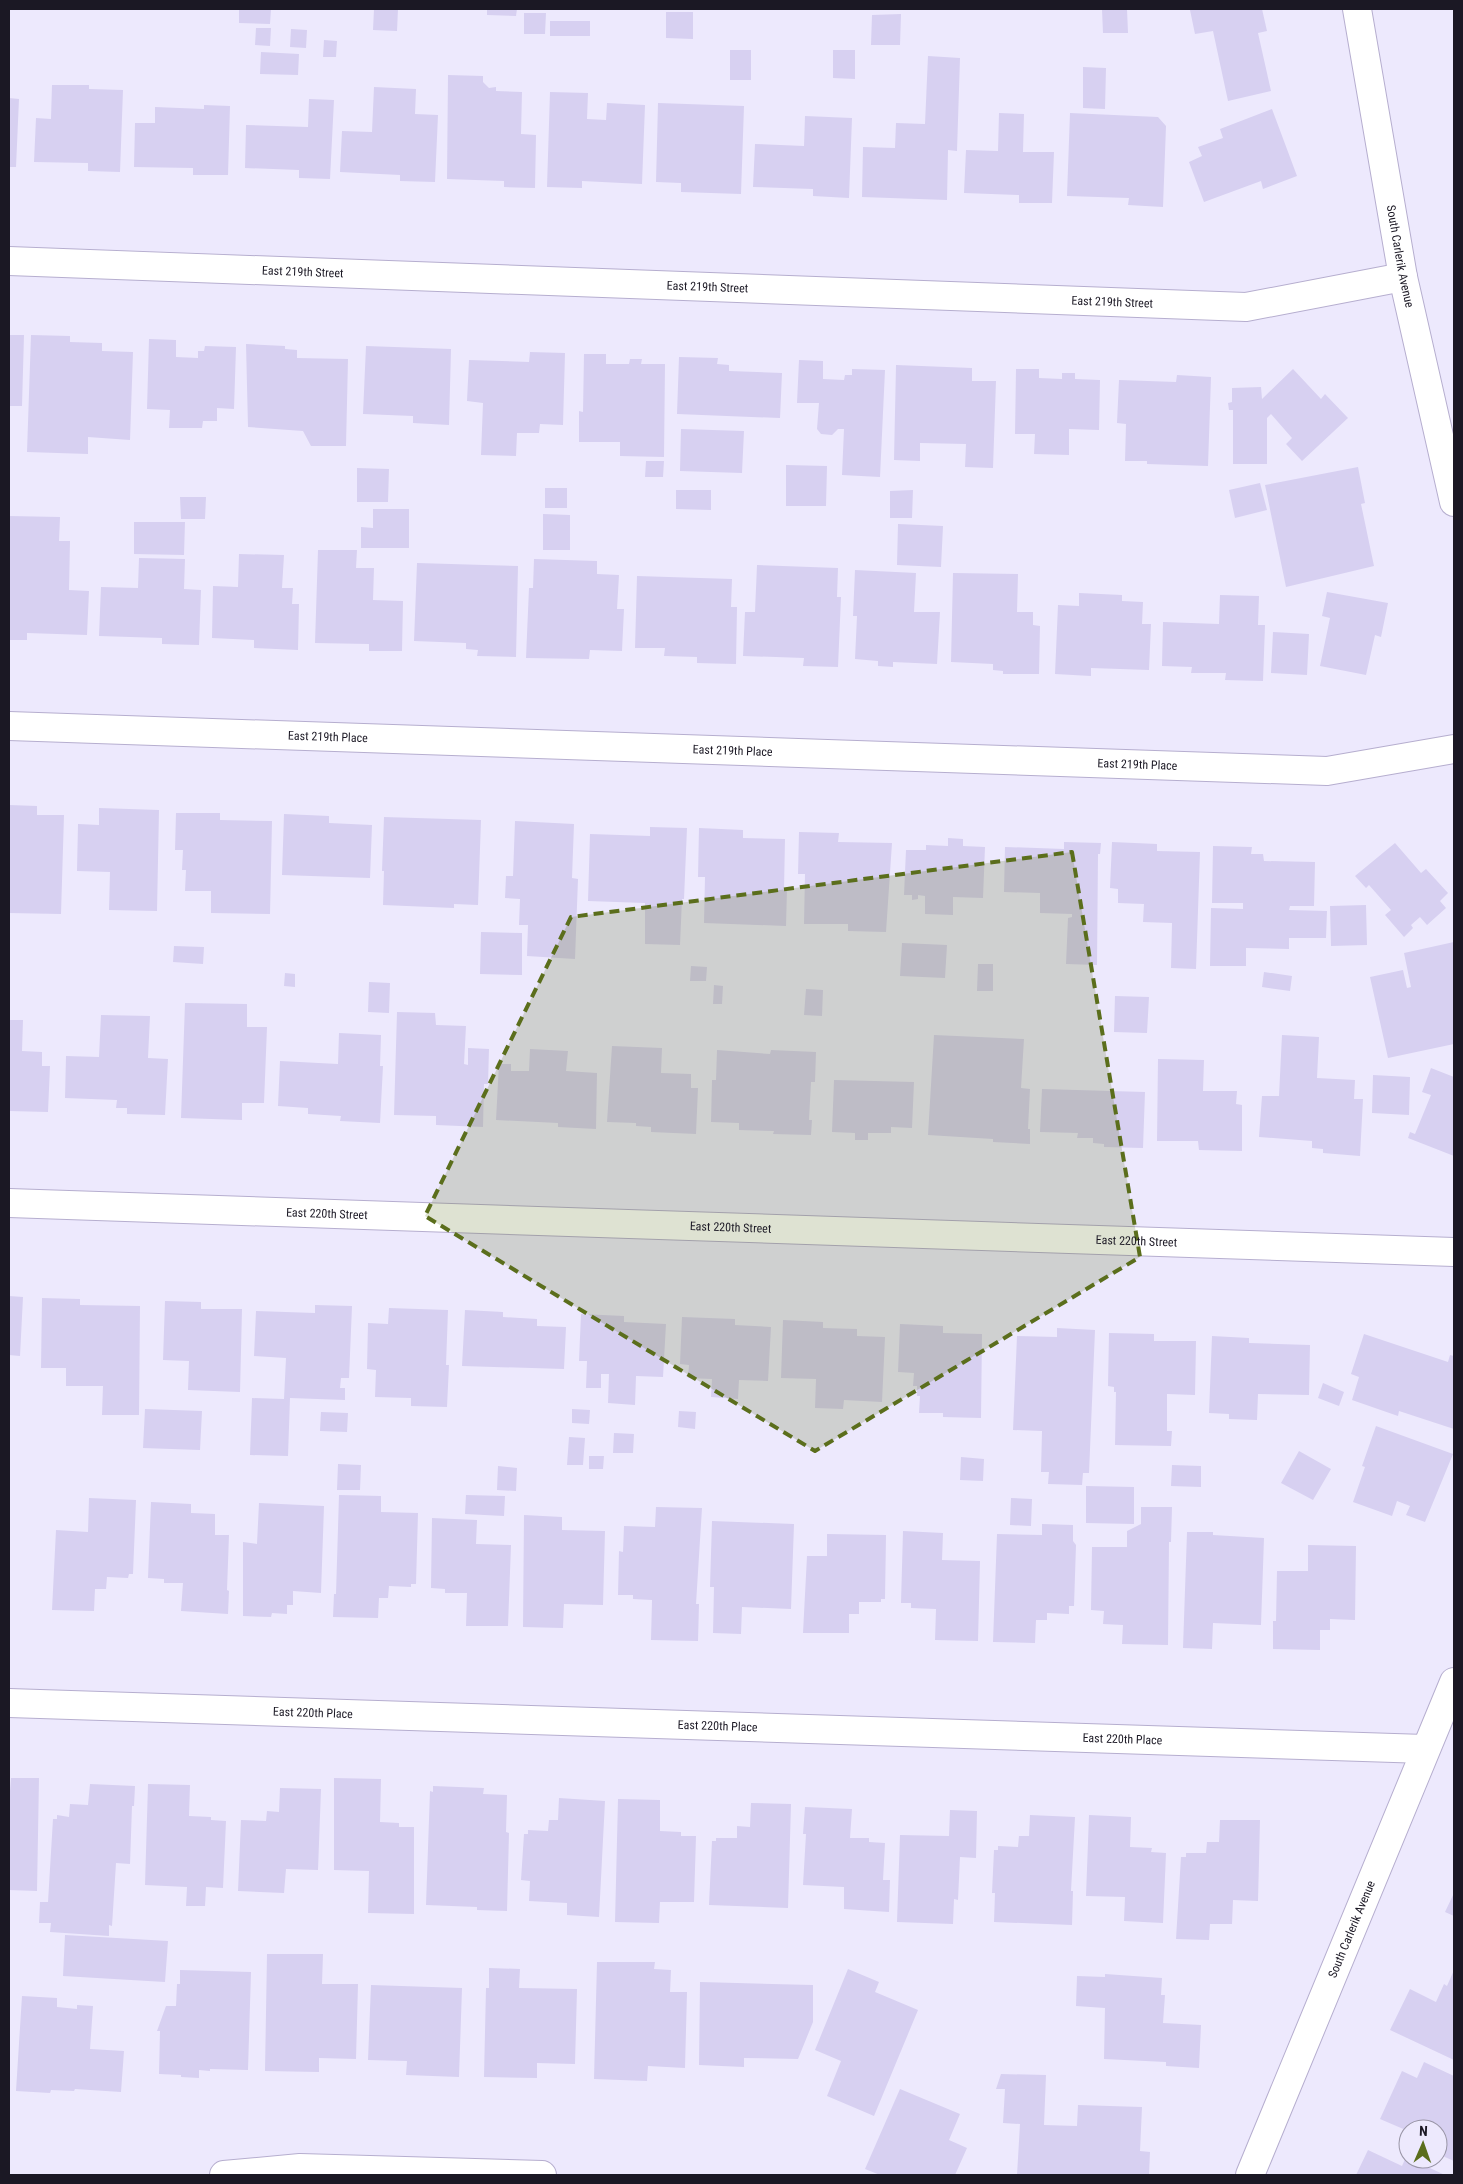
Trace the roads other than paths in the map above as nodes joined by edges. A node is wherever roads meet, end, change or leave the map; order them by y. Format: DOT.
graph roads {
  1 [pos="1358,9"];
  2 [pos="9,261"];
  3 [pos="1403,276"];
  4 [pos="1454,502"];
  5 [pos="9,726"];
  6 [pos="1454,749"];
  7 [pos="9,1203"];
  8 [pos="1454,1252"];
  9 [pos="1454,1682"];
  10 [pos="9,1703"];
  11 [pos="1425,1749"];
  12 [pos="224,2175"];
  13 [pos="542,2175"];
  14 [pos="1250,2175"];
  1 -- 3 [label="street, South Carlerik Avenue"];
  2 -- 3 [label="street, East 219th Street"];
  3 -- 4 [label="street, South Carlerik Avenue"];
  5 -- 6 [label="street, East 219th Place"];
  7 -- 8 [label="street, East 220th Street"];
  9 -- 11 [label="street, South Carlerik Avenue"];
  10 -- 11 [label="street, East 220th Place"];
  11 -- 14 [label="street, South Carlerik Avenue"];
  12 -- 13 [label="street"];
}
